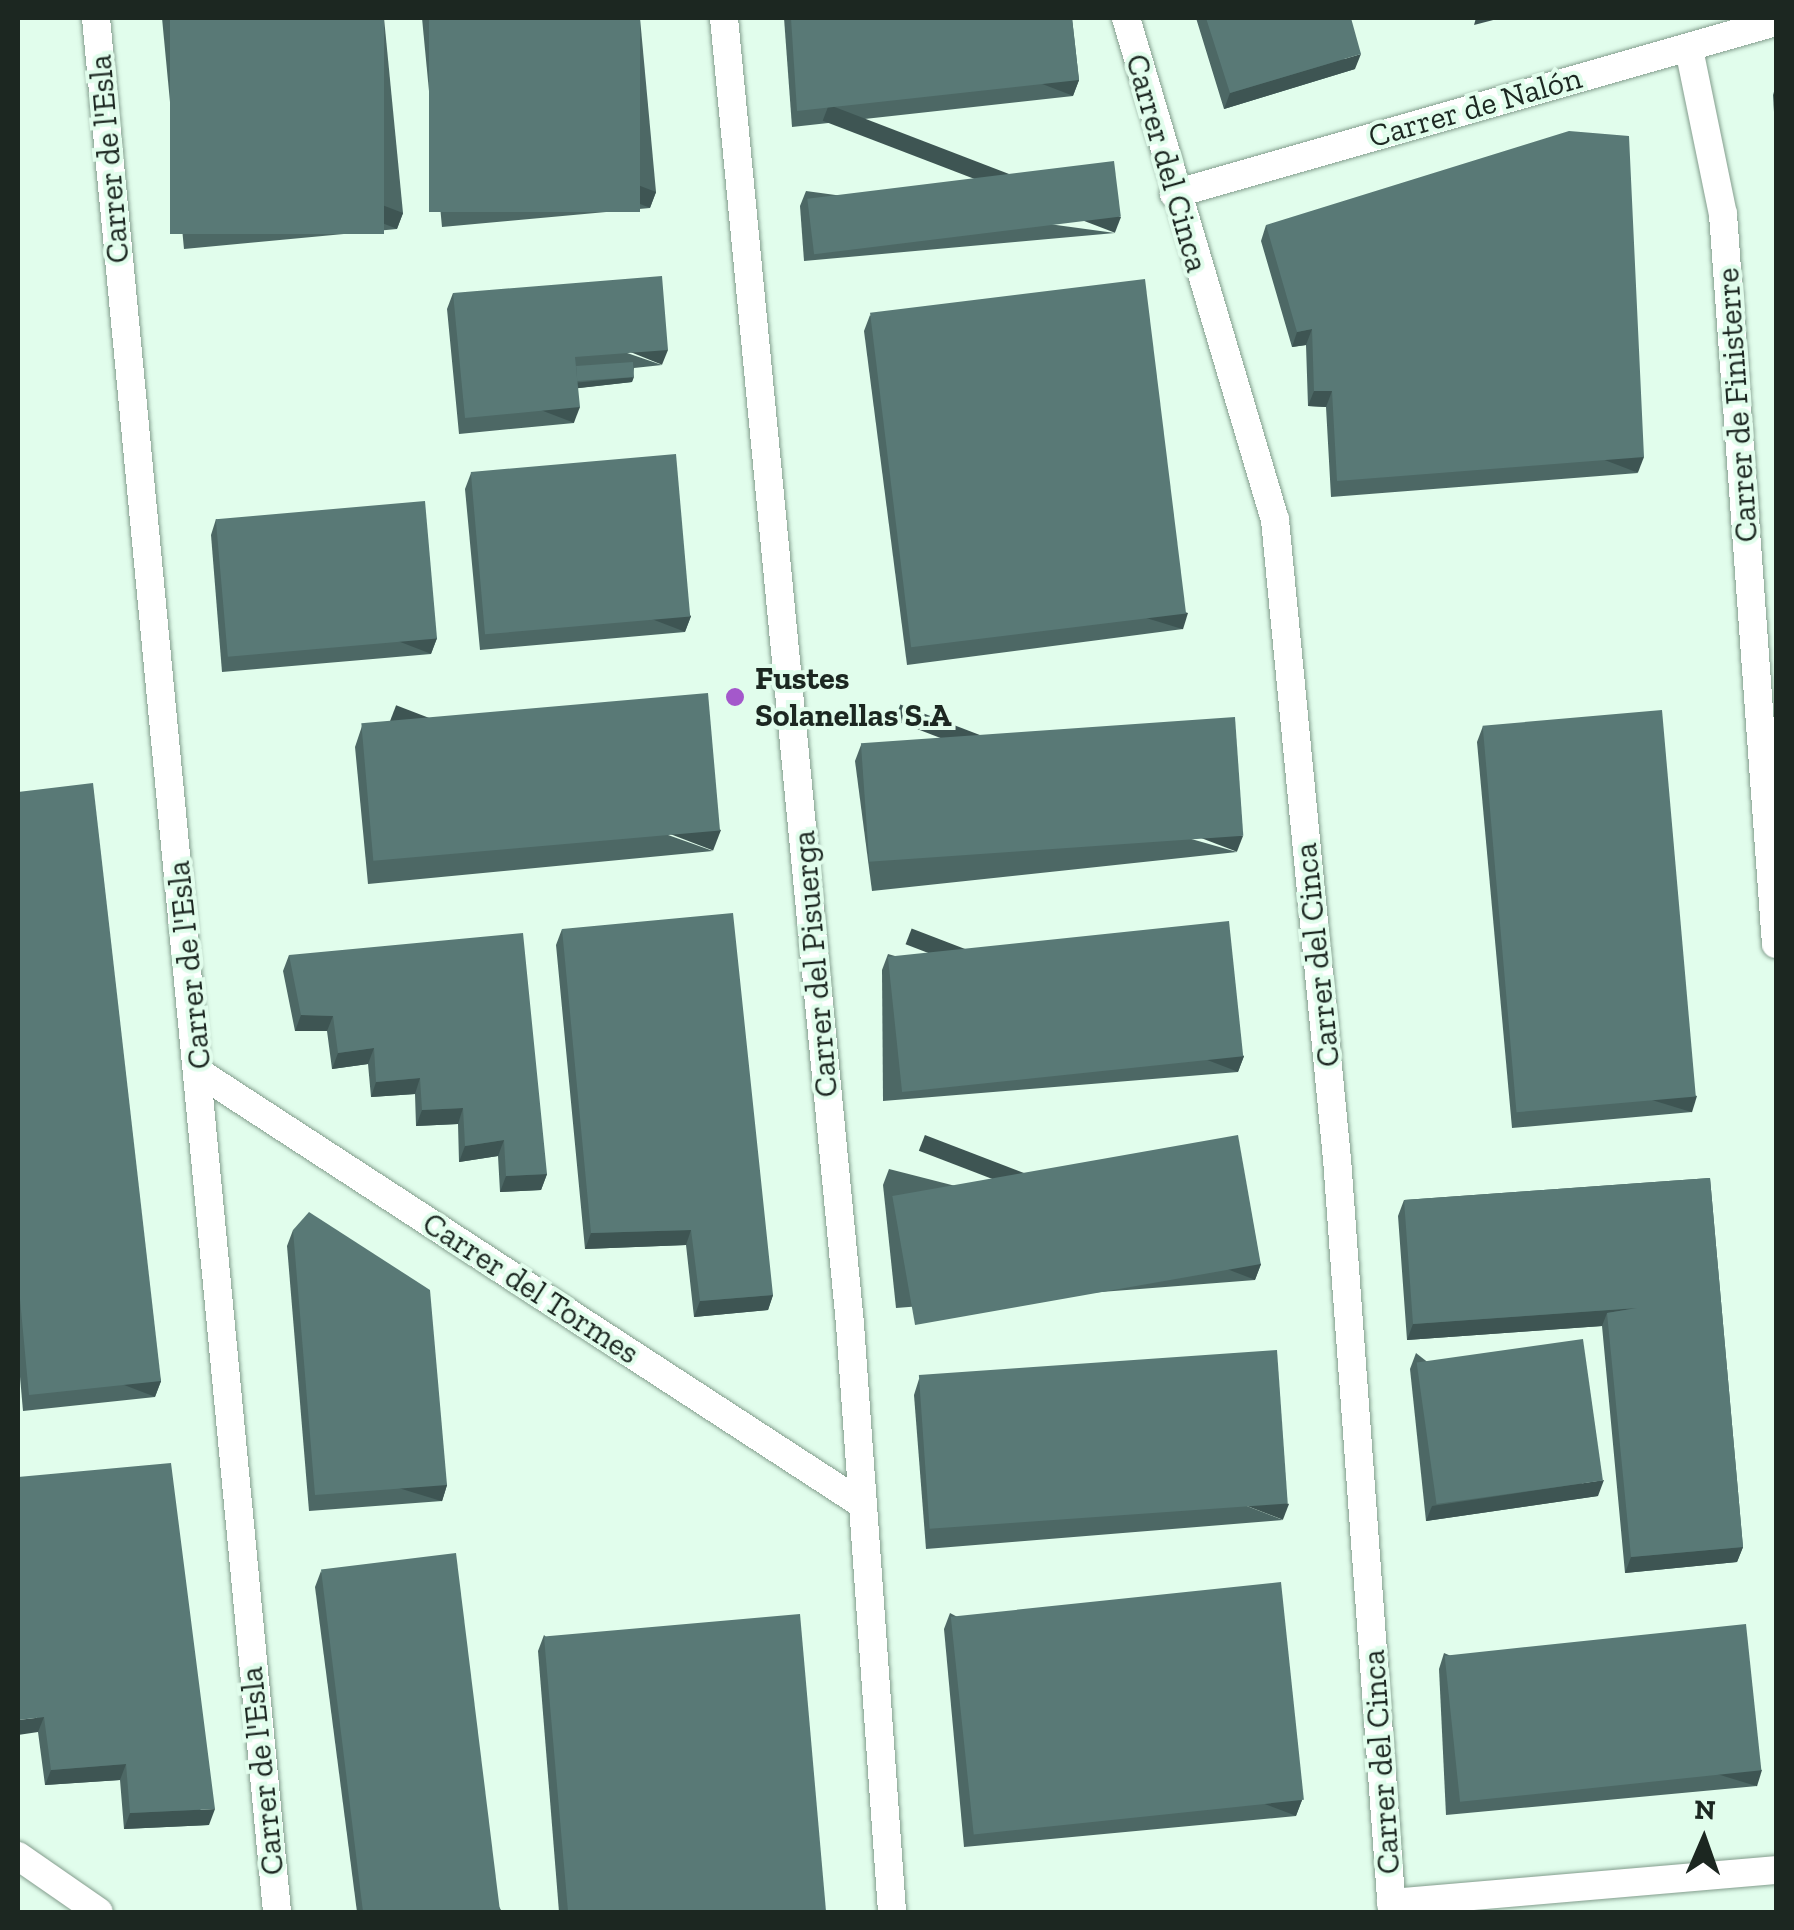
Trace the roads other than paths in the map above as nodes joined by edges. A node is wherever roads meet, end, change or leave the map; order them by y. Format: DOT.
graph roads {
  1 [pos="96,18"];
  2 [pos="724,18"];
  3 [pos="1126,18"];
  4 [pos="1776,22"];
  5 [pos="1689,48"];
  6 [pos="1174,194"];
  7 [pos="1776,944"];
  8 [pos="200,1073"];
  9 [pos="862,1504"];
  10 [pos="18,1856"];
  11 [pos="1776,1870"];
  12 [pos="1391,1908"];
  13 [pos="99,1912"];
  14 [pos="276,1912"];
  15 [pos="892,1912"];
  1 -- 8 [label="street, Carrer de l'Esla"];
  2 -- 9 [label="street, Carrer del Pisuerga"];
  3 -- 6 [label="street, Carrer del Cinca"];
  4 -- 5 [label="street, Carrer de Nalón"];
  5 -- 6 [label="street, Carrer de Nalón"];
  5 -- 7 [label="street, Carrer de Finisterre"];
  6 -- 12 [label="street, Carrer del Cinca"];
  8 -- 9 [label="street, Carrer del Tormes"];
  8 -- 14 [label="street, Carrer de l'Esla"];
  9 -- 15 [label="street, Carrer del Pisuerga"];
  10 -- 13 [label="street"];
  11 -- 12 [label="street"];
}
